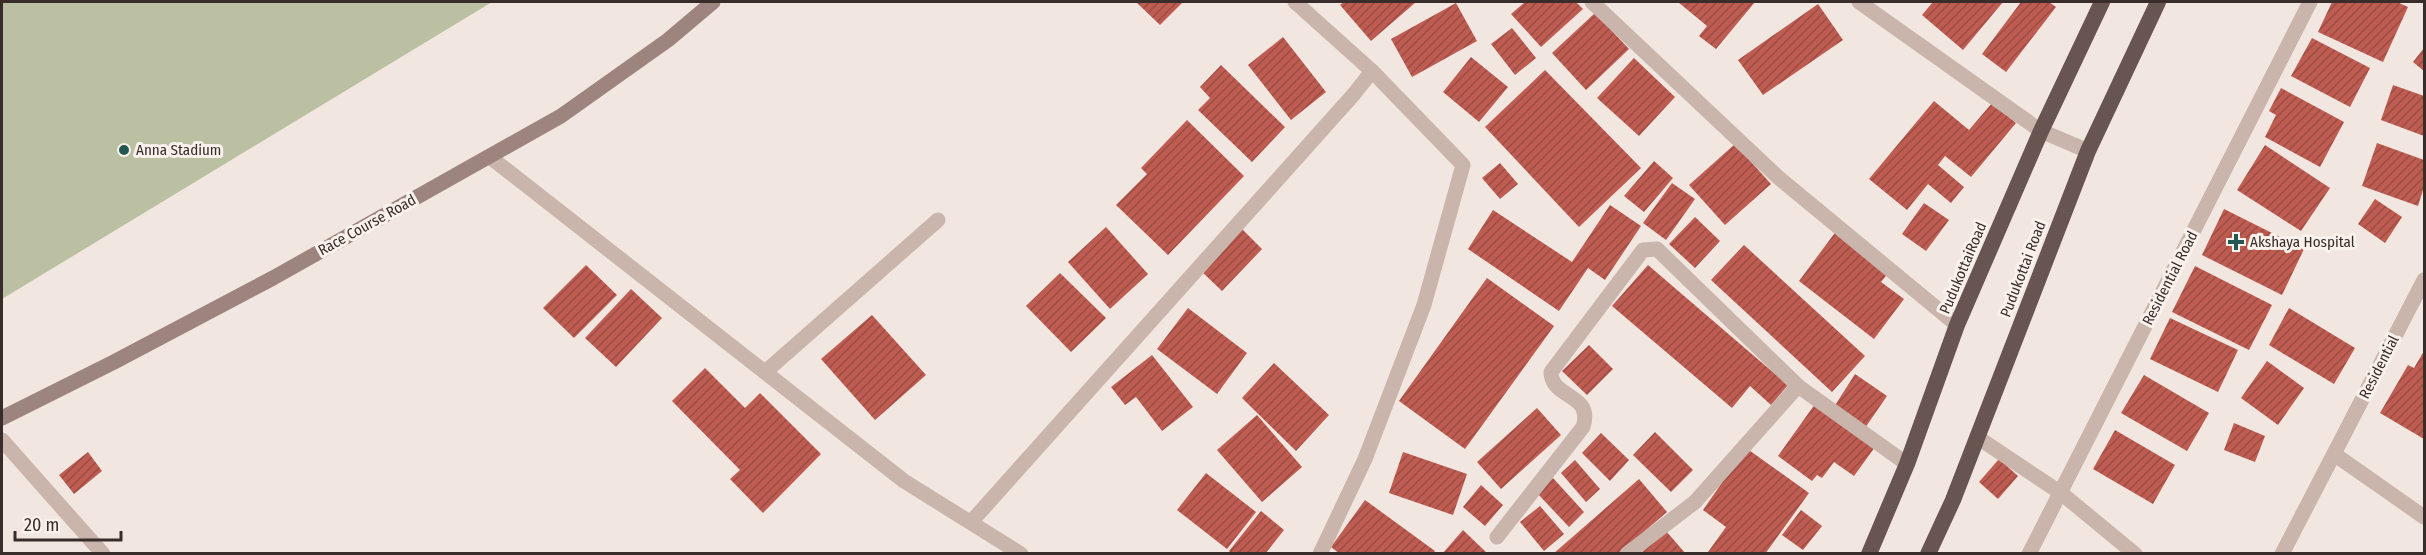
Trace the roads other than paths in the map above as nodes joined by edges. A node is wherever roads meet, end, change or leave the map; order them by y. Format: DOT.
graph roads {
  1 [pos="713,2"];
  2 [pos="1294,2"];
  3 [pos="1592,2"];
  4 [pos="1859,2"];
  5 [pos="2102,2"];
  6 [pos="2158,2"];
  7 [pos="2310,2"];
  8 [pos="1372,70"];
  9 [pos="2041,131"];
  10 [pos="2088,151"];
  11 [pos="489,157"];
  12 [pos="938,220"];
  13 [pos="2424,280"];
  14 [pos="1957,325"];
  15 [pos="765,372"];
  16 [pos="1798,386"];
  17 [pos="2,418"];
  18 [pos="1977,437"];
  19 [pos="2,440"];
  20 [pos="2334,454"];
  21 [pos="1907,464"];
  22 [pos="2061,493"];
  23 [pos="2424,517"];
  24 [pos="972,521"];
  25 [pos="1497,537"];
  26 [pos="103,554"];
  27 [pos="1021,554"];
  28 [pos="1320,554"];
  29 [pos="1627,554"];
  30 [pos="1869,554"];
  31 [pos="1928,554"];
  32 [pos="2029,554"];
  33 [pos="2135,554"];
  34 [pos="2282,554"];
  1 -- 11 [label="main road, Race Course Road"];
  2 -- 8 [label="street"];
  3 -- 14 [label="street"];
  4 -- 9 [label="street"];
  5 -- 9 [label="highway, PudukottaiRoad"];
  6 -- 10 [label="highway, Pudukottai Road"];
  7 -- 22 [label="street, Residential Road"];
  8 -- 24 [label="street"];
  8 -- 28 [label="street"];
  9 -- 10 [label="street"];
  9 -- 14 [label="highway, PudukottaiRoad"];
  10 -- 18 [label="highway, Pudukottai Road"];
  11 -- 15 [label="street"];
  11 -- 17 [label="main road, Race Course Road"];
  12 -- 15 [label="street"];
  13 -- 20 [label="street, Residential"];
  14 -- 21 [label="highway, PudukottaiRoad"];
  15 -- 24 [label="street"];
  16 -- 21 [label="street"];
  16 -- 25 [label="street"];
  16 -- 29 [label="street"];
  18 -- 22 [label="street"];
  18 -- 31 [label="highway, Pudukottai Road"];
  19 -- 26 [label="street"];
  20 -- 23 [label="street"];
  20 -- 34 [label="street, Residential"];
  21 -- 30 [label="highway, PudukottaiRoad"];
  22 -- 32 [label="street, Residential Road"];
  22 -- 33 [label="street"];
  24 -- 27 [label="street"];
}
